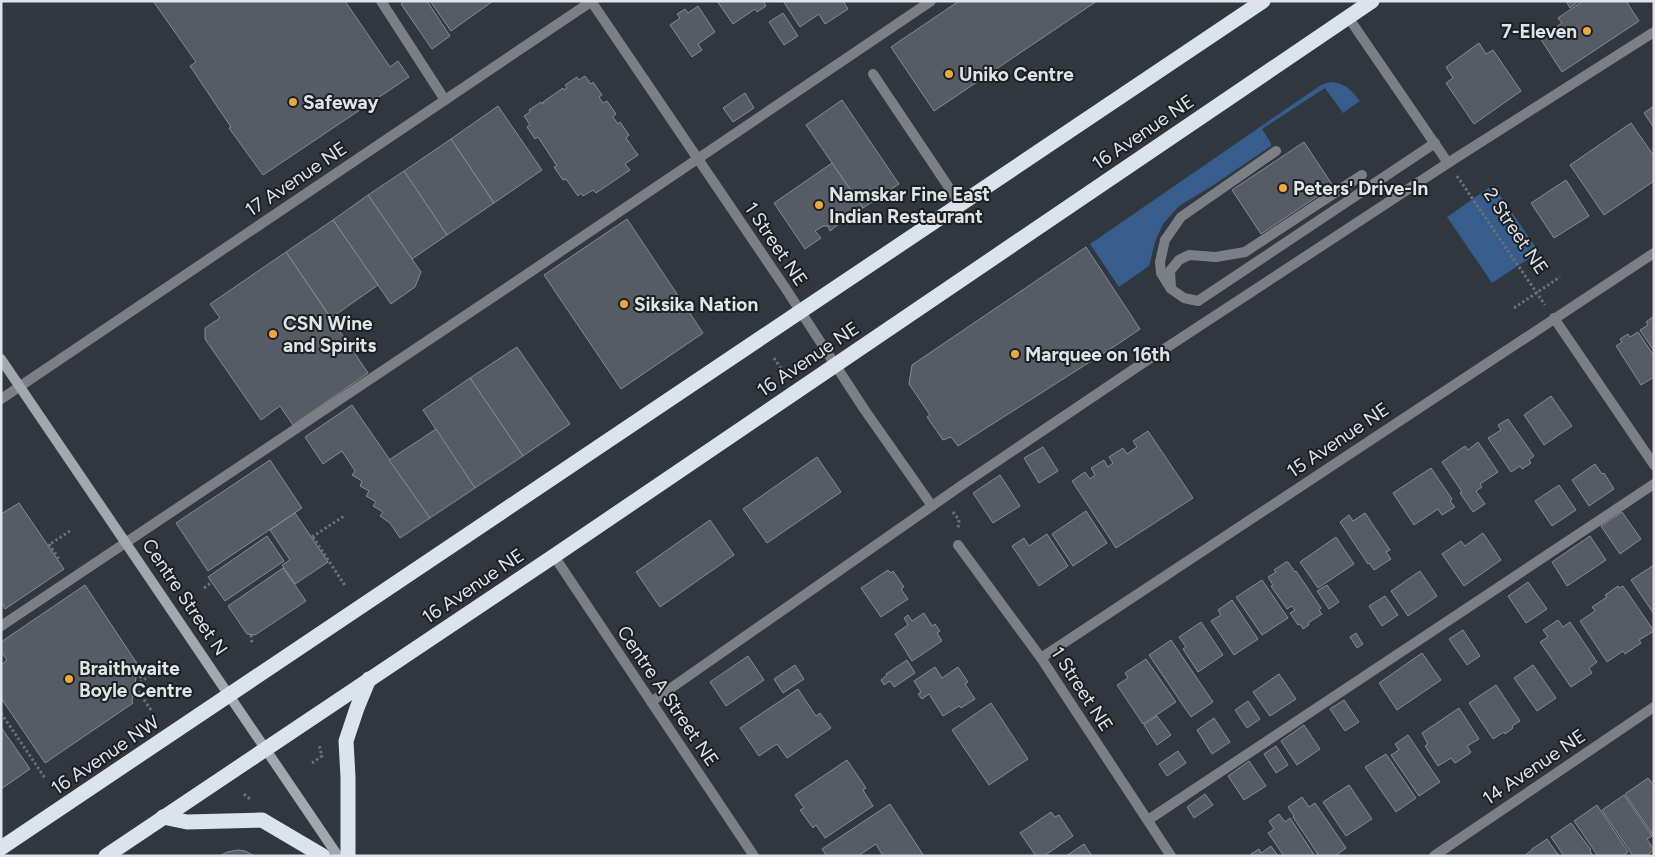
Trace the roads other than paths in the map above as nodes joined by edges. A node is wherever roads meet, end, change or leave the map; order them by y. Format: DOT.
graph roads {
  1 [pos="381,1"];
  2 [pos="591,1"];
  3 [pos="931,1"];
  4 [pos="1263,1"];
  5 [pos="1372,1"];
  6 [pos="1348,17"];
  7 [pos="1654,32"];
  8 [pos="872,74"];
  9 [pos="445,100"];
  10 [pos="1435,143"];
  11 [pos="1276,152"];
  12 [pos="698,158"];
  13 [pos="1448,163"];
  14 [pos="1362,175"];
  15 [pos="960,204"];
  16 [pos="1654,253"];
  17 [pos="1171,289"];
  18 [pos="801,312"];
  19 [pos="1554,318"];
  20 [pos="1,359"];
  21 [pos="835,364"];
  22 [pos="20,386"];
  23 [pos="1,399"];
  24 [pos="1654,465"];
  25 [pos="1654,484"];
  26 [pos="932,506"];
  27 [pos="126,542"];
  28 [pos="958,545"];
  29 [pos="554,556"];
  30 [pos="1,626"];
  31 [pos="1041,658"];
  32 [pos="369,679"];
  33 [pos="230,695"];
  34 [pos="651,702"];
  35 [pos="1654,707"];
  36 [pos="266,749"];
  37 [pos="163,817"];
  38 [pos="1148,820"];
  39 [pos="1,848"];
  40 [pos="106,856"];
  41 [pos="323,856"];
  42 [pos="338,856"];
  43 [pos="348,856"];
  44 [pos="754,856"];
  45 [pos="1171,856"];
  46 [pos="1434,856"];
  1 -- 9 [label="street"];
  2 -- 9 [label="street, 17 Avenue NE"];
  2 -- 12 [label="street, 1 Street NE"];
  3 -- 12 [label="street"];
  4 -- 15 [label="highway"];
  5 -- 6 [label="highway, 16 Avenue NE"];
  6 -- 10 [label="street"];
  6 -- 21 [label="highway, 16 Avenue NE"];
  7 -- 13 [label="street"];
  8 -- 15 [label="street"];
  9 -- 22 [label="street, 17 Avenue NE"];
  10 -- 13 [label="street"];
  10 -- 17 [label="street"];
  11 -- 17 [label="street"];
  12 -- 18 [label="street, 1 Street NE"];
  12 -- 27 [label="street"];
  13 -- 26 [label="street"];
  14 -- 17 [label="street"];
  15 -- 18 [label="highway"];
  16 -- 19 [label="street, 15 Avenue NE"];
  18 -- 21 [label="street, 1 Street NE"];
  18 -- 33 [label="highway"];
  19 -- 24 [label="street"];
  19 -- 31 [label="street, 15 Avenue NE"];
  20 -- 22 [label="main road, Centre Street N"];
  21 -- 26 [label="street, 1 Street NE"];
  21 -- 29 [label="highway, 16 Avenue NE"];
  22 -- 23 [label="street, 17 Avenue NE"];
  22 -- 27 [label="main road, Centre Street N"];
  25 -- 38 [label="street"];
  26 -- 34 [label="street"];
  27 -- 30 [label="street"];
  27 -- 33 [label="main road, Centre Street N"];
  28 -- 31 [label="street, 1 Street NE"];
  29 -- 32 [label="highway, 16 Avenue NE"];
  29 -- 34 [label="street, Centre A Street NE"];
  31 -- 38 [label="street, 1 Street NE"];
  32 -- 36 [label="highway, 16 Avenue NE"];
  32 -- 43 [label="highway"];
  33 -- 36 [label="main road, Centre Street N"];
  33 -- 39 [label="highway, 16 Avenue NW"];
  34 -- 44 [label="street, Centre A Street NE"];
  35 -- 46 [label="street, 14 Avenue NE"];
  36 -- 37 [label="highway"];
  36 -- 42 [label="main road, Centre Street N"];
  37 -- 40 [label="highway"];
  37 -- 41 [label="highway"];
  38 -- 45 [label="street, 1 Street NE"];
}
